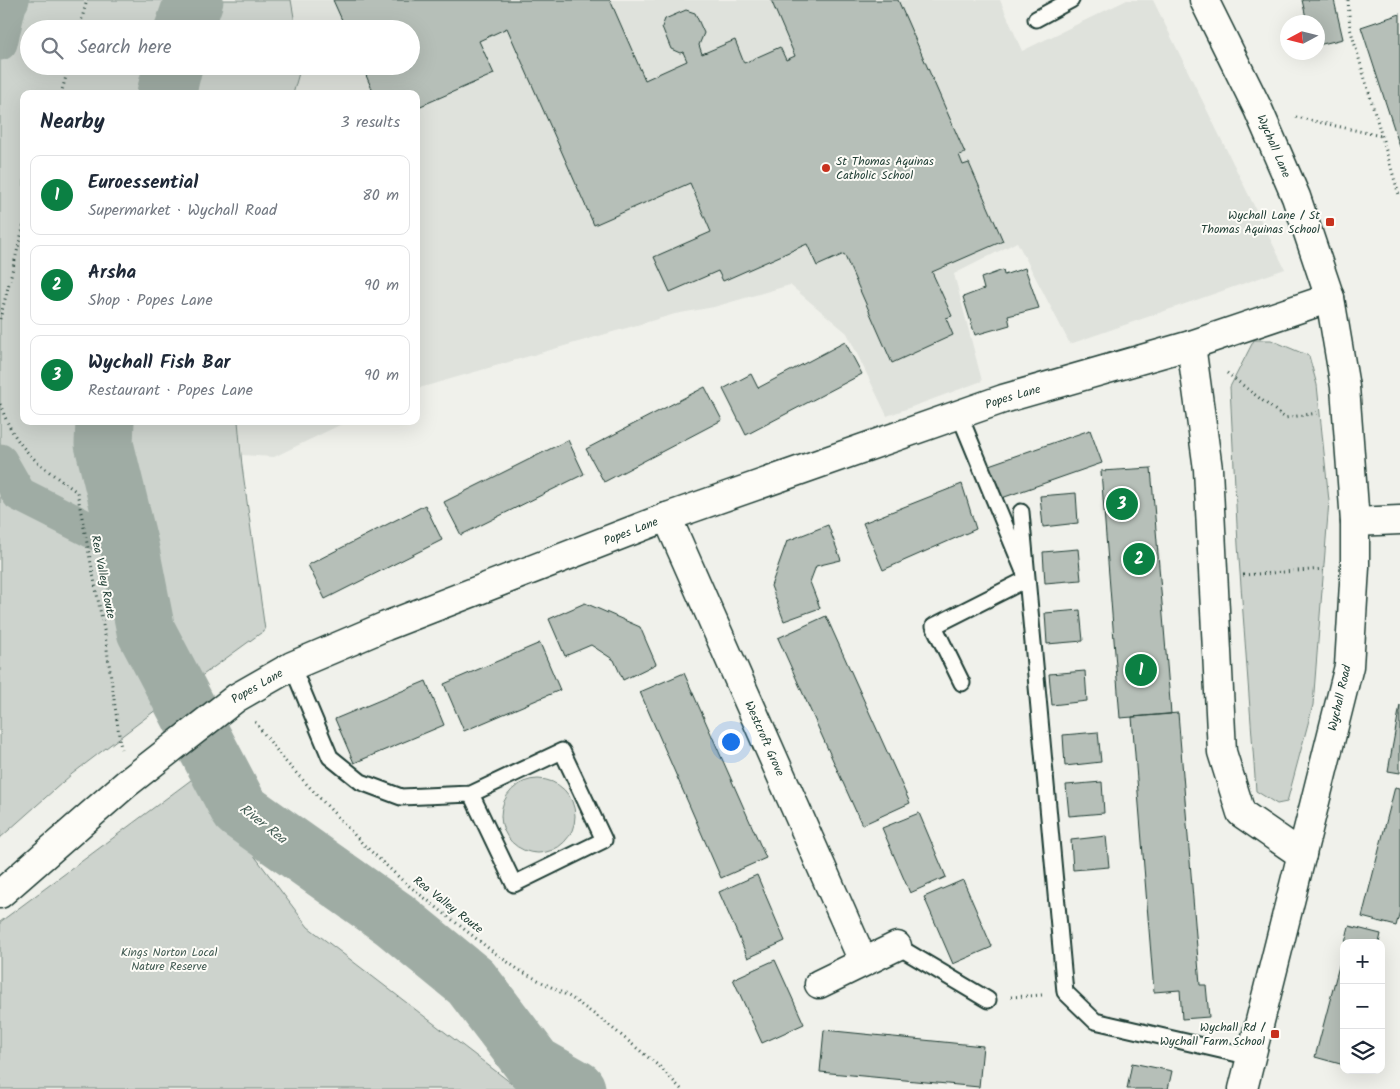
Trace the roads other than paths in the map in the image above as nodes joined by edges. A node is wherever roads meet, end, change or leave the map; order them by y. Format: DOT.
graph roads {
  1 [pos="1071,0"];
  2 [pos="1204,0"];
  3 [pos="1036,19"];
  4 [pos="1330,298"];
  5 [pos="1191,345"];
  6 [pos="959,414"];
  7 [pos="1020,512"];
  8 [pos="667,516"];
  9 [pos="1400,520"];
  10 [pos="1355,522"];
  11 [pos="1027,579"];
  12 [pos="292,666"];
  13 [pos="962,683"];
  14 [pos="471,794"];
  15 [pos="1302,855"];
  16 [pos="0,894"];
  17 [pos="897,946"];
  18 [pos="863,961"];
  19 [pos="819,984"];
  20 [pos="988,1000"];
  21 [pos="1251,1057"];
  22 [pos="1243,1089"];
  1 -- 3 [label="lane"];
  2 -- 4 [label="street, Wychall Lane"];
  4 -- 5 [label="street, Popes Lane"];
  4 -- 10 [label="street, Wychall Road"];
  5 -- 6 [label="street, Popes Lane"];
  5 -- 15 [label="street"];
  6 -- 8 [label="street, Popes Lane"];
  6 -- 11 [label="lane"];
  7 -- 11 [label="lane"];
  8 -- 12 [label="street, Popes Lane"];
  8 -- 18 [label="street, Westcroft Grove"];
  9 -- 10 [label="street"];
  10 -- 15 [label="street, Wychall Road"];
  11 -- 13 [label="lane"];
  11 -- 21 [label="lane"];
  12 -- 14 [label="lane"];
  12 -- 16 [label="street, Popes Lane"];
  14 -- 14 [label="lane"];
  15 -- 21 [label="street, Wychall Road"];
  17 -- 18 [label="street"];
  17 -- 20 [label="lane"];
  18 -- 19 [label="street"];
  21 -- 22 [label="street, Wychall Road"];
}
